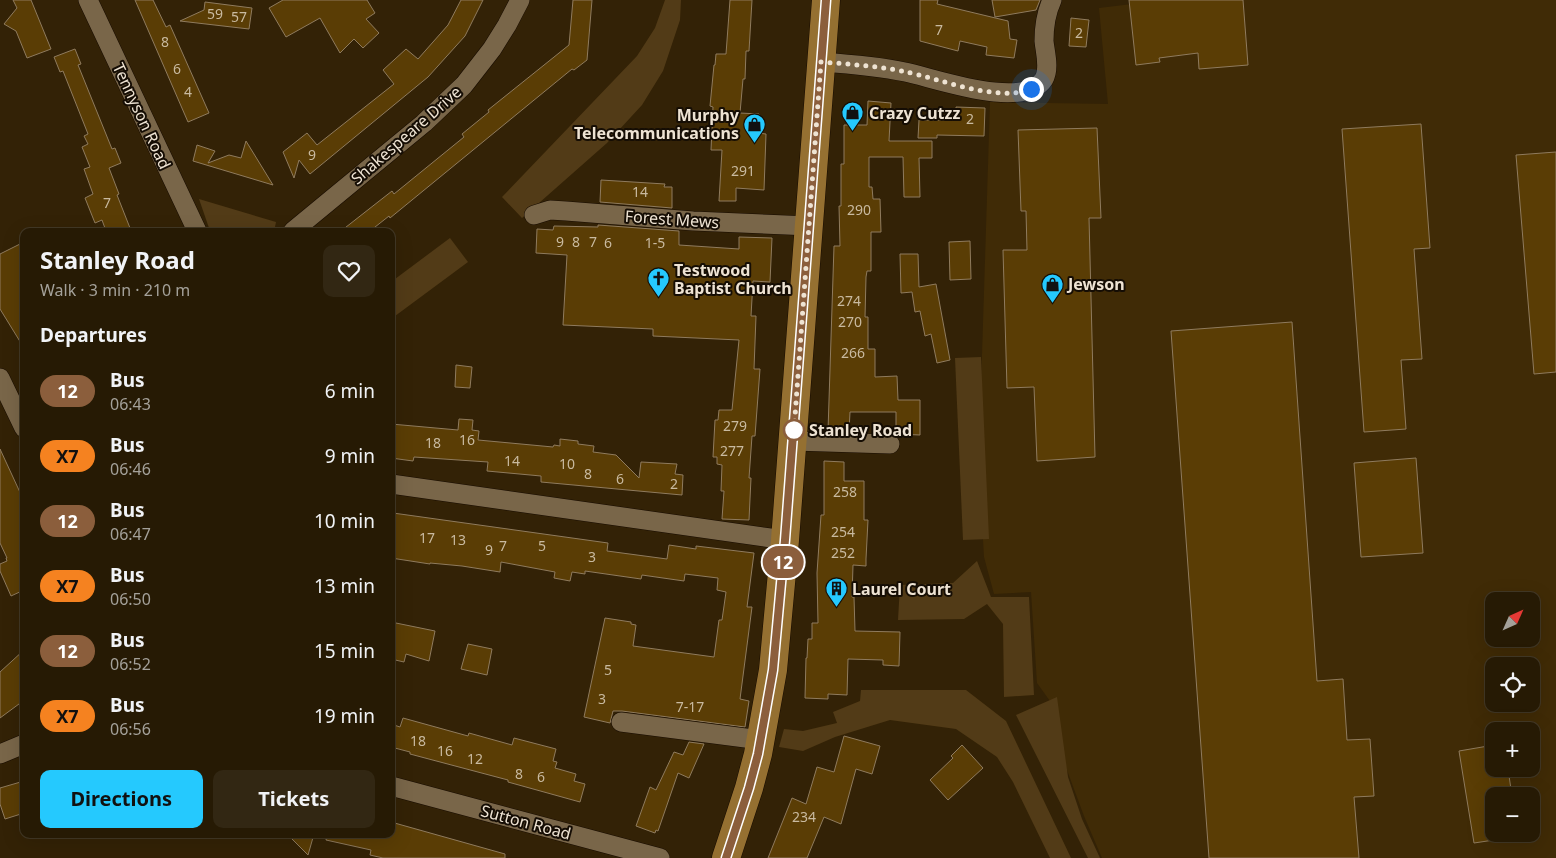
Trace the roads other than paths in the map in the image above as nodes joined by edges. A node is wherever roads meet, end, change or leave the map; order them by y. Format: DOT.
graph roads {
  1 [pos="88,0"];
  2 [pos="520,0"];
  3 [pos="826,0"];
  4 [pos="1052,0"];
  5 [pos="821,62"];
  6 [pos="534,215"];
  7 [pos="810,226"];
  8 [pos="195,228"];
  9 [pos="296,228"];
  10 [pos="0,378"];
  11 [pos="20,420"];
  12 [pos="793,441"];
  13 [pos="890,444"];
  14 [pos="395,485"];
  15 [pos="785,540"];
  16 [pos="621,722"];
  17 [pos="761,740"];
  18 [pos="20,746"];
  19 [pos="0,754"];
  20 [pos="395,787"];
  21 [pos="660,858"];
  22 [pos="726,858"];
  1 -- 8 [label="street, Tennyson Road"];
  2 -- 9 [label="street, Shakespeare Drive"];
  3 -- 5 [label="main road"];
  4 -- 5 [label="street"];
  5 -- 7 [label="main road"];
  6 -- 7 [label="street, Forest Mews"];
  7 -- 12 [label="main road"];
  10 -- 11 [label="street"];
  12 -- 13 [label="street"];
  12 -- 15 [label="main road"];
  14 -- 15 [label="street"];
  15 -- 17 [label="main road"];
  16 -- 17 [label="street"];
  17 -- 22 [label="main road"];
  18 -- 19 [label="street"];
  20 -- 21 [label="street, Sutton Road"];
}
